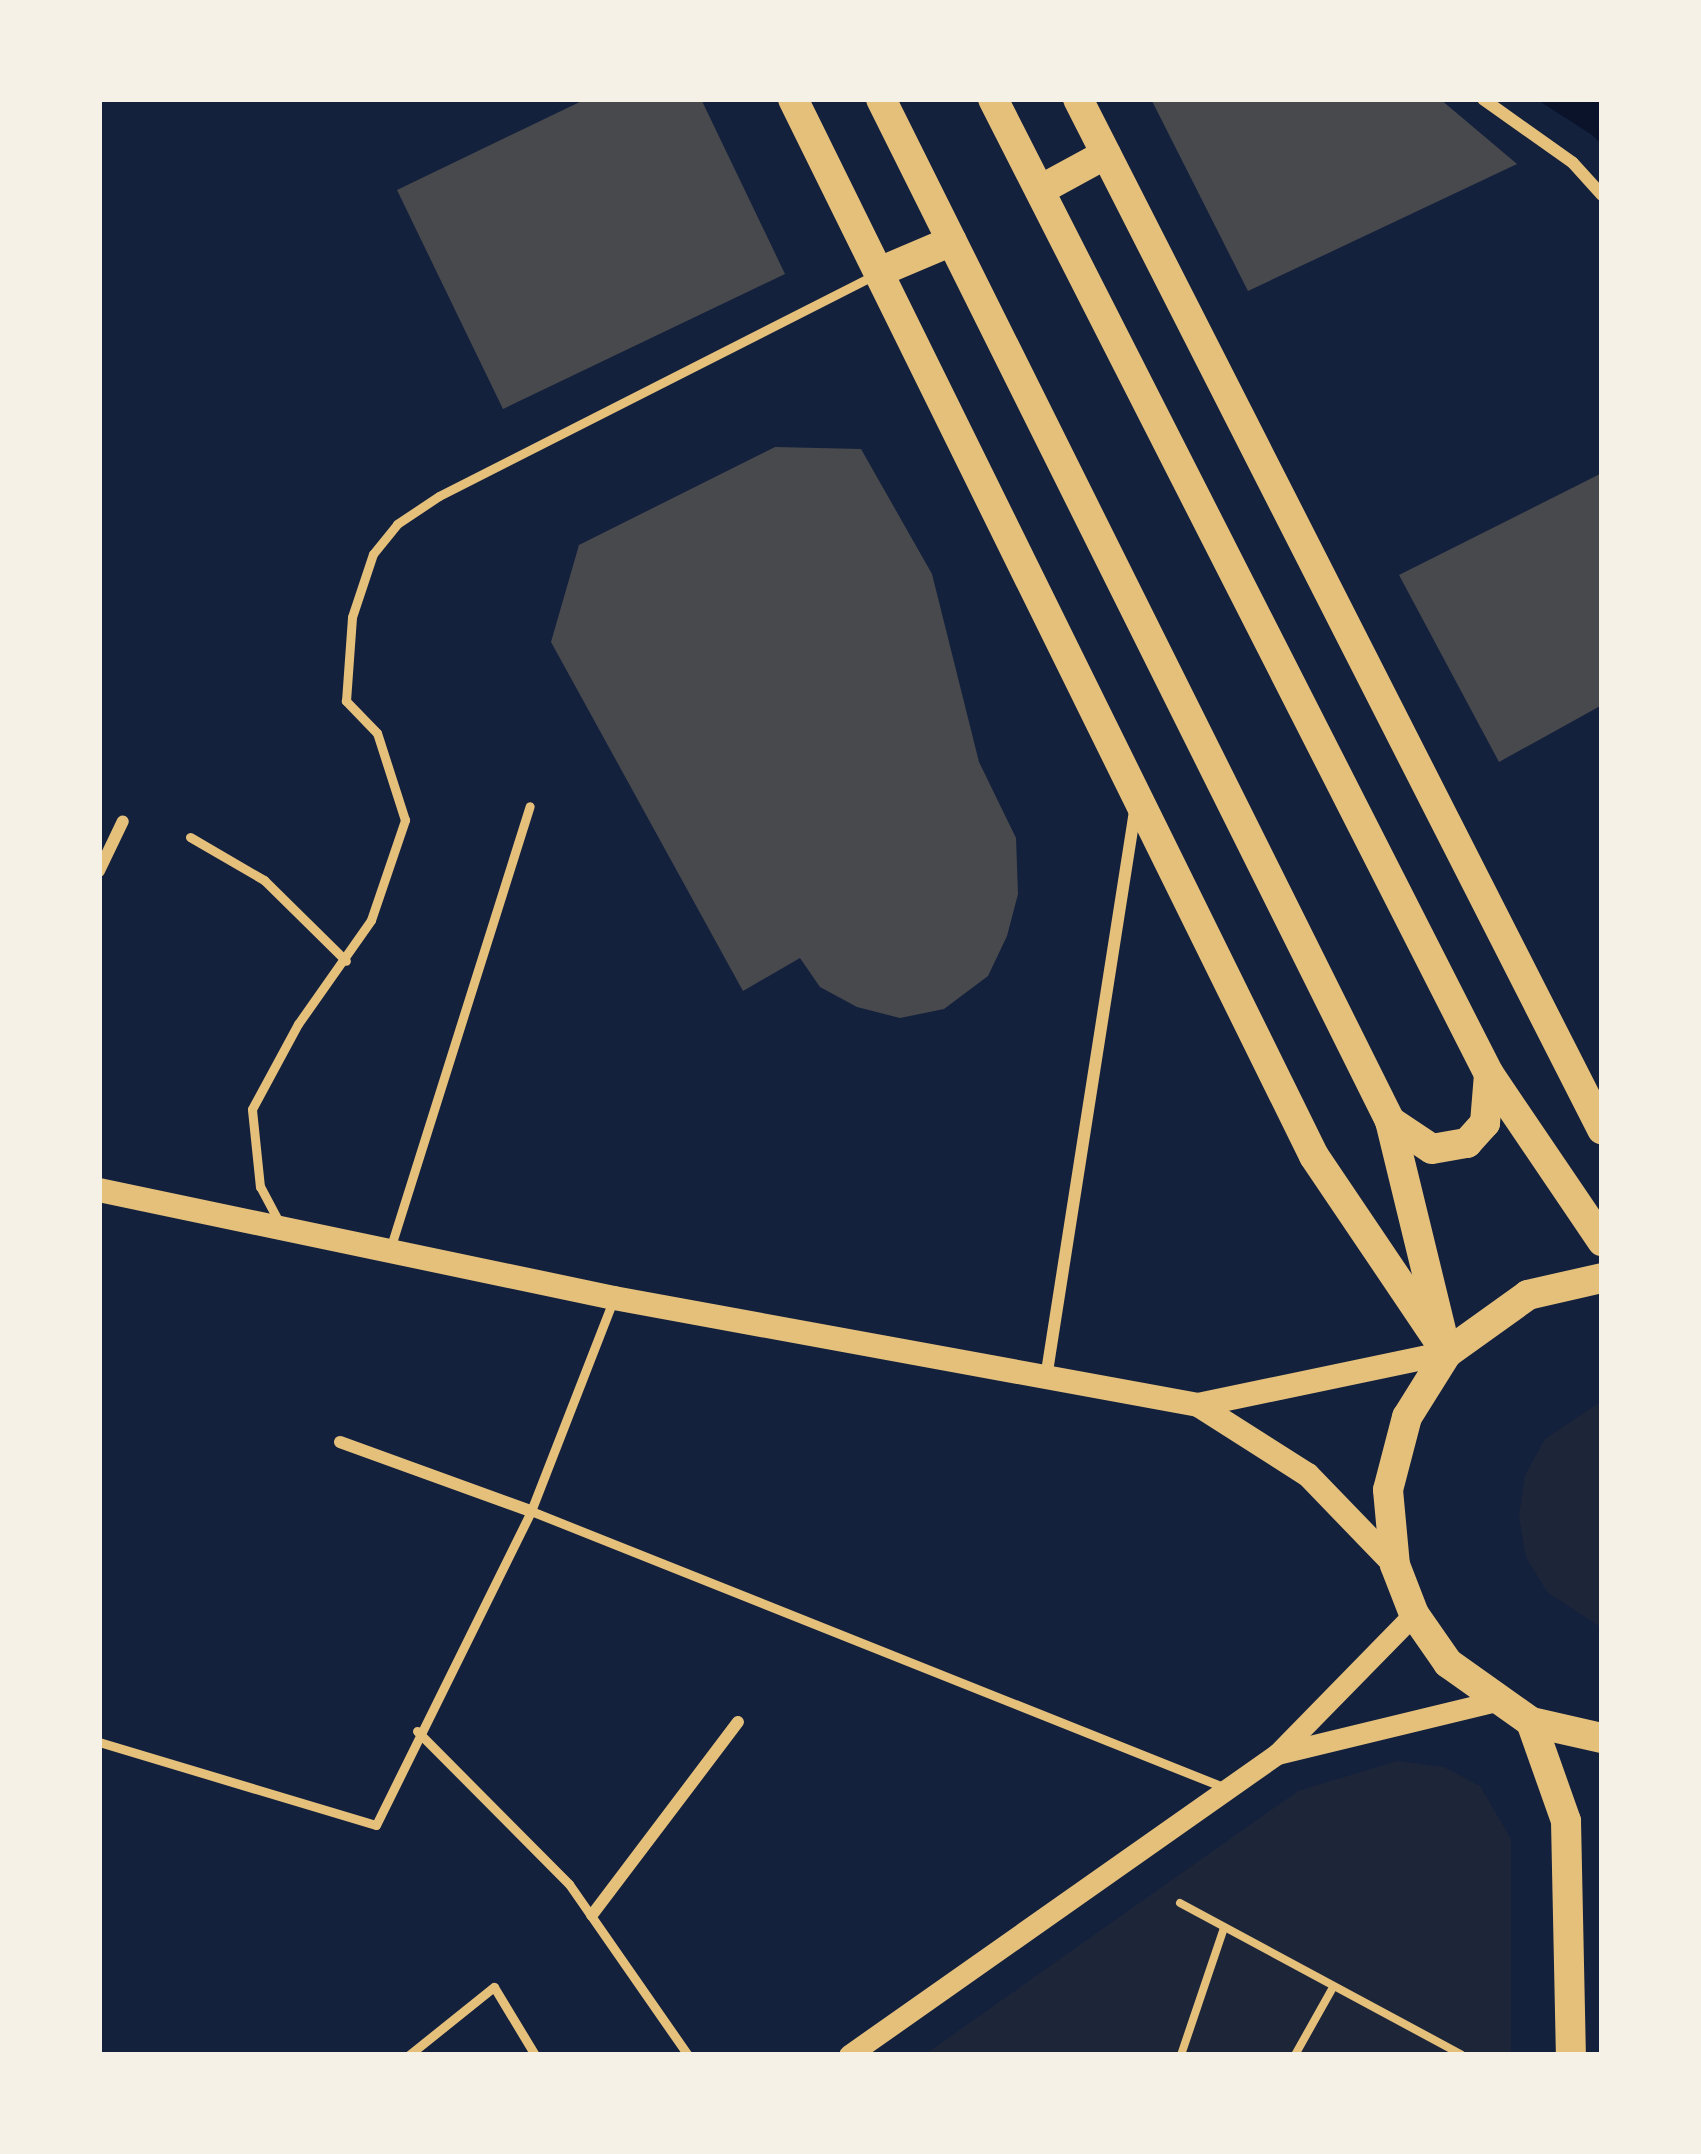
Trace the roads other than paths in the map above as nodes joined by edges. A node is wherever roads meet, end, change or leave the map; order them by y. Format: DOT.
graph roads {
  1 [pos="793,99"];
  2 [pos="881,99"];
  3 [pos="993,99"];
  4 [pos="1078,99"];
  5 [pos="1483,99"];
  6 [pos="1106,154"];
  7 [pos="1040,190"];
  8 [pos="1602,195"];
  9 [pos="952,241"];
  10 [pos="879,272"];
  11 [pos="1138,798"];
  12 [pos="530,806"];
  13 [pos="123,821"];
  14 [pos="190,837"];
  15 [pos="99,871"];
  16 [pos="346,961"];
  17 [pos="1489,1073"];
  18 [pos="1390,1120"];
  19 [pos="1602,1130"];
  20 [pos="99,1190"];
  21 [pos="280,1225"];
  22 [pos="1602,1241"];
  23 [pos="391,1246"];
  24 [pos="1602,1278"];
  25 [pos="614,1298"];
  26 [pos="1447,1353"];
  27 [pos="1046,1378"];
  28 [pos="1198,1405"];
  29 [pos="340,1442"];
  30 [pos="531,1511"];
  31 [pos="1395,1565"];
  32 [pos="1414,1614"];
  33 [pos="1492,1702"];
  34 [pos="738,1722"];
  35 [pos="1531,1722"];
  36 [pos="417,1731"];
  37 [pos="1602,1738"];
  38 [pos="99,1742"];
  39 [pos="1277,1754"];
  40 [pos="1228,1789"];
  41 [pos="592,1916"];
  42 [pos="409,2055"];
  43 [pos="535,2055"];
  44 [pos="688,2055"];
  45 [pos="849,2055"];
  46 [pos="1571,2055"];
  1 -- 10 [label="main road"];
  2 -- 9 [label="main road"];
  3 -- 7 [label="main road"];
  4 -- 6 [label="main road"];
  5 -- 8 [label="street"];
  6 -- 7 [label="main road"];
  6 -- 19 [label="main road"];
  7 -- 17 [label="main road"];
  9 -- 10 [label="main road"];
  9 -- 18 [label="main road"];
  10 -- 11 [label="main road"];
  10 -- 16 [label="lane"];
  11 -- 26 [label="main road"];
  11 -- 27 [label="street"];
  12 -- 23 [label="lane"];
  13 -- 15 [label="street"];
  14 -- 16 [label="lane"];
  16 -- 21 [label="lane"];
  17 -- 18 [label="main road"];
  17 -- 22 [label="main road"];
  18 -- 26 [label="main road"];
  20 -- 21 [label="main road"];
  21 -- 23 [label="main road"];
  23 -- 25 [label="main road"];
  24 -- 26 [label="main road"];
  25 -- 27 [label="main road"];
  25 -- 30 [label="lane"];
  26 -- 28 [label="main road"];
  26 -- 31 [label="main road"];
  27 -- 28 [label="main road"];
  28 -- 31 [label="main road"];
  29 -- 30 [label="street"];
  30 -- 36 [label="lane"];
  30 -- 40 [label="lane"];
  31 -- 32 [label="main road"];
  32 -- 33 [label="main road"];
  32 -- 39 [label="street"];
  33 -- 35 [label="main road"];
  33 -- 39 [label="street"];
  34 -- 41 [label="street"];
  35 -- 37 [label="main road"];
  35 -- 46 [label="main road"];
  36 -- 38 [label="lane"];
  36 -- 41 [label="lane"];
  39 -- 40 [label="street"];
  40 -- 45 [label="street"];
  41 -- 44 [label="lane"];
  42 -- 43 [label="lane"];
}
